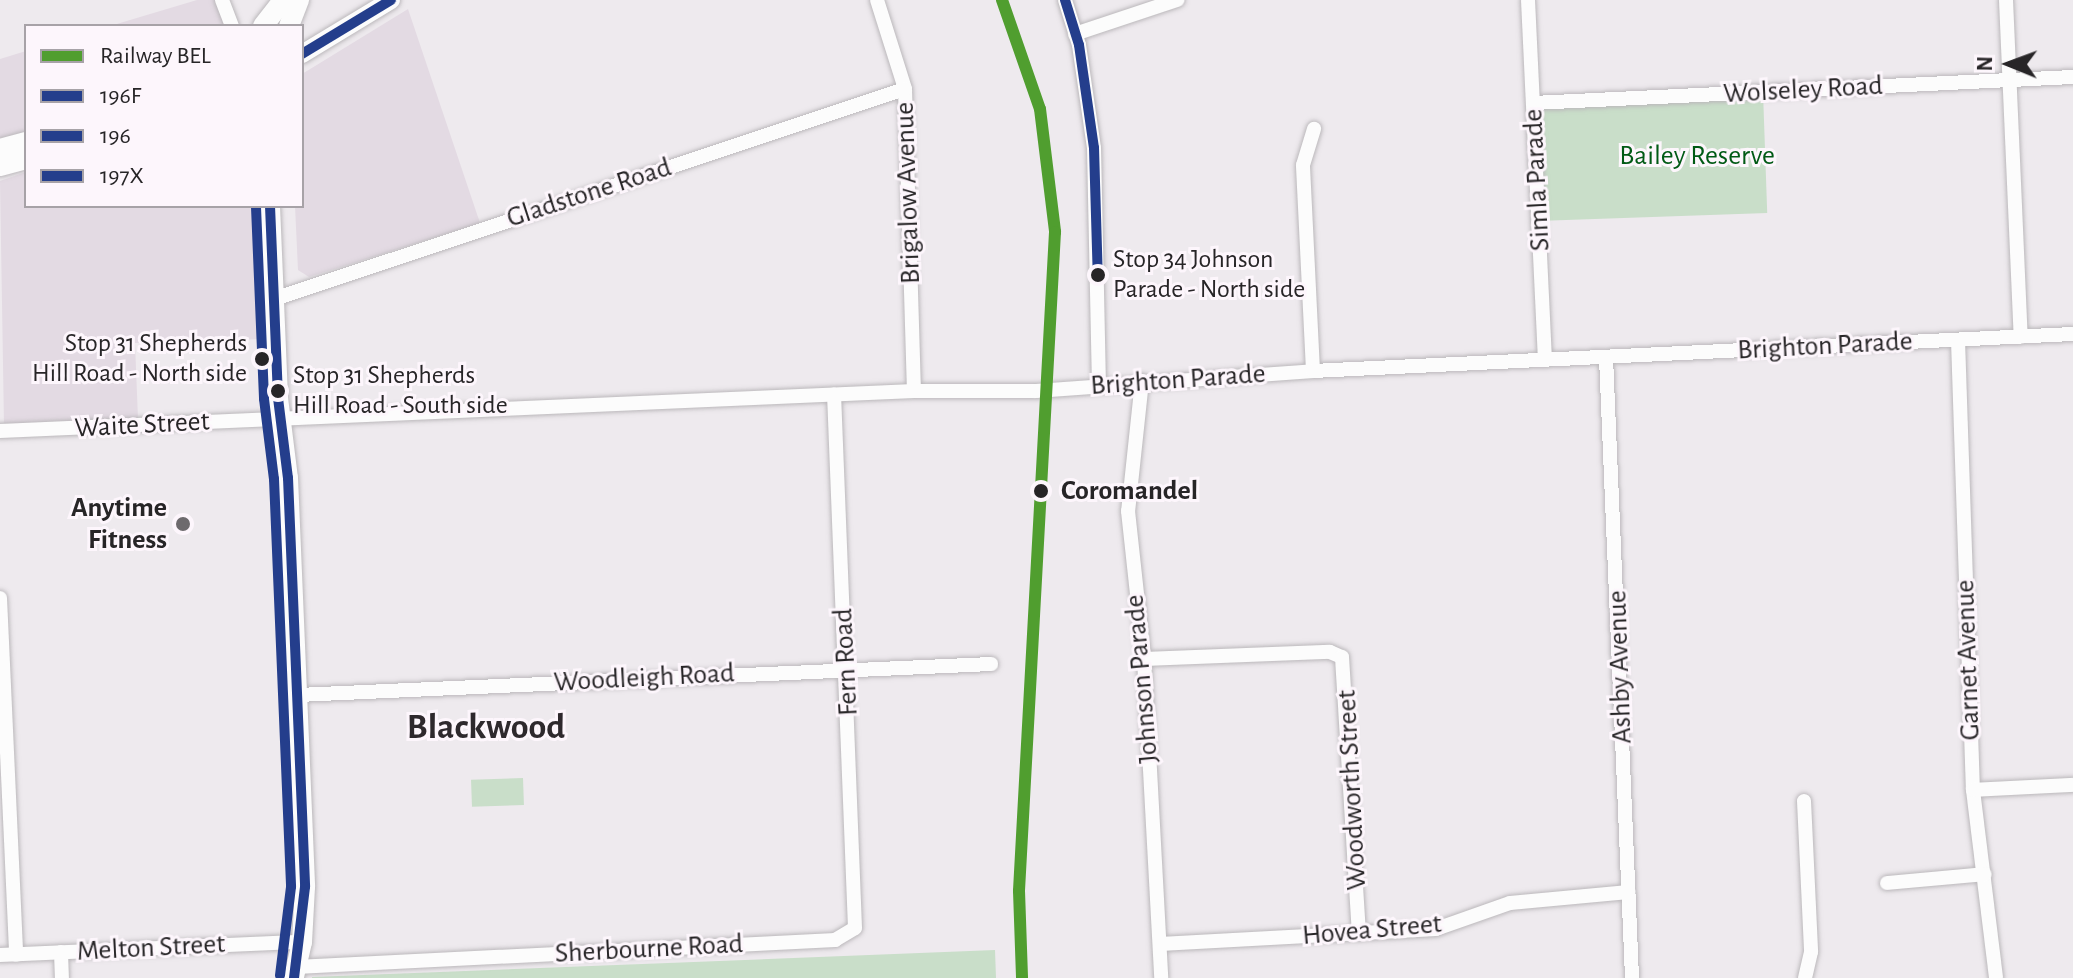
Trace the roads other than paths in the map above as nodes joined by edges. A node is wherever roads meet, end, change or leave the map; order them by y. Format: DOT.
graph roads {
  1 [pos="222,0"];
  2 [pos="283,0"];
  3 [pos="299,0"];
  4 [pos="391,0"];
  5 [pos="877,0"];
  6 [pos="1065,0"];
  7 [pos="1177,0"];
  8 [pos="1528,0"];
  9 [pos="2006,0"];
  10 [pos="231,24"];
  11 [pos="265,24"];
  12 [pos="290,24"];
  13 [pos="1075,34"];
  14 [pos="304,38"];
  15 [pos="323,41"];
  16 [pos="304,53"];
  17 [pos="2073,77"];
  18 [pos="2012,80"];
  19 [pos="905,89"];
  20 [pos="1533,103"];
  21 [pos="1314,129"];
  22 [pos="24,143"];
  23 [pos="0,149"];
  24 [pos="24,160"];
  25 [pos="0,166"];
  26 [pos="270,208"];
  27 [pos="282,208"];
  28 [pos="279,298"];
  29 [pos="2073,334"];
  30 [pos="2021,337"];
  31 [pos="1958,340"];
  32 [pos="1606,357"];
  33 [pos="1545,360"];
  34 [pos="1313,371"];
  35 [pos="1142,381"];
  36 [pos="1099,384"];
  37 [pos="914,391"];
  38 [pos="834,394"];
  39 [pos="283,418"];
  40 [pos="0,431"];
  41 [pos="0,598"];
  42 [pos="1144,659"];
  43 [pos="991,664"];
  44 [pos="846,668"];
  45 [pos="298,695"];
  46 [pos="2073,785"];
  47 [pos="1973,790"];
  48 [pos="1804,801"];
  49 [pos="1985,874"];
  50 [pos="1887,883"];
  51 [pos="1628,892"];
  52 [pos="855,928"];
  53 [pos="1359,933"];
  54 [pos="302,942"];
  55 [pos="1160,944"];
  56 [pos="61,952"];
  57 [pos="0,955"];
  58 [pos="16,955"];
  59 [pos="295,972"];
  60 [pos="62,978"];
  61 [pos="1161,978"];
  62 [pos="1632,978"];
  63 [pos="1805,978"];
  64 [pos="1996,978"];
  1 -- 10 [label="street"];
  2 -- 11 [label="main road"];
  3 -- 12 [label="main road"];
  4 -- 15 [label="street"];
  5 -- 19 [label="street, Brigalow Avenue"];
  6 -- 13 [label="street"];
  7 -- 13 [label="street"];
  8 -- 20 [label="street, Simla Parade"];
  9 -- 18 [label="street"];
  13 -- 36 [label="street"];
  14 -- 15 [label="street"];
  15 -- 16 [label="street"];
  17 -- 18 [label="street, Wolseley Road"];
  18 -- 20 [label="street, Wolseley Road"];
  18 -- 30 [label="street"];
  19 -- 28 [label="street, Gladstone Road"];
  19 -- 37 [label="street, Brigalow Avenue"];
  20 -- 33 [label="street, Simla Parade"];
  21 -- 34 [label="street"];
  22 -- 23 [label="main road"];
  24 -- 25 [label="main road"];
  26 -- 28 [label="main road"];
  27 -- 28 [label="main road"];
  28 -- 39 [label="main road"];
  29 -- 30 [label="street, Brighton Parade"];
  30 -- 31 [label="street, Brighton Parade"];
  31 -- 32 [label="street, Brighton Parade"];
  31 -- 47 [label="street, Garnet Avenue"];
  32 -- 33 [label="street, Brighton Parade"];
  32 -- 51 [label="street, Ashby Avenue"];
  33 -- 34 [label="street, Brighton Parade"];
  34 -- 35 [label="street, Brighton Parade"];
  35 -- 36 [label="street, Brighton Parade"];
  35 -- 42 [label="street, Johnson Parade"];
  36 -- 37 [label="street, Brighton Parade"];
  37 -- 38 [label="street, Brighton Parade"];
  38 -- 39 [label="street, Brighton Parade"];
  38 -- 44 [label="street, Fern Road"];
  39 -- 40 [label="street, Waite Street"];
  39 -- 45 [label="main road"];
  41 -- 58 [label="street"];
  42 -- 53 [label="street, Woodworth Street"];
  42 -- 55 [label="street, Johnson Parade"];
  43 -- 44 [label="street, Woodleigh Road"];
  44 -- 45 [label="street, Woodleigh Road"];
  44 -- 52 [label="street, Fern Road"];
  45 -- 54 [label="main road"];
  46 -- 47 [label="street"];
  47 -- 49 [label="street, Garnet Avenue"];
  48 -- 63 [label="street"];
  49 -- 50 [label="street"];
  49 -- 64 [label="street, Garnet Avenue"];
  51 -- 53 [label="street, Hovea Street"];
  51 -- 62 [label="street, Ashby Avenue"];
  52 -- 59 [label="street, Sherbourne Road"];
  53 -- 55 [label="street, Hovea Street"];
  54 -- 56 [label="street, Melton Street"];
  54 -- 59 [label="main road"];
  55 -- 61 [label="street, Johnson Parade"];
  56 -- 58 [label="street, Melton Street"];
  56 -- 60 [label="street"];
  57 -- 58 [label="street, Melton Street"];
}
